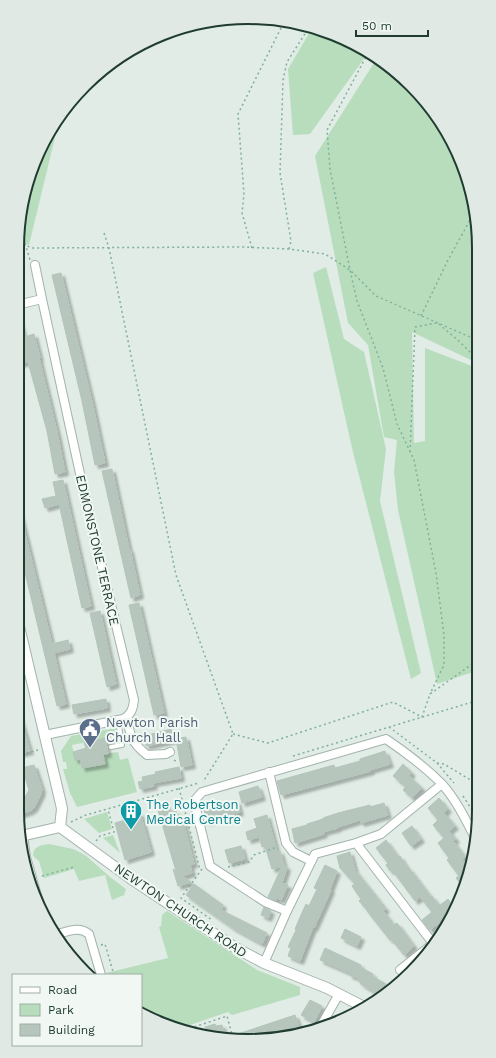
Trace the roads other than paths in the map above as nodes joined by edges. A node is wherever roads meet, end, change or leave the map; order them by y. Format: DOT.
graph roads {
  1 [pos="35,265"];
  2 [pos="42,299"];
  3 [pos="24,303"];
  4 [pos="24,662"];
  5 [pos="127,717"];
  6 [pos="118,720"];
  7 [pos="45,735"];
  8 [pos="111,746"];
  9 [pos="170,752"];
  10 [pos="269,772"];
  11 [pos="442,784"];
  12 [pos="60,827"];
  13 [pos="471,830"];
  14 [pos="25,835"];
  15 [pos="356,843"];
  16 [pos="311,861"];
  17 [pos="287,911"];
  18 [pos="61,933"];
  19 [pos="431,938"];
  20 [pos="418,956"];
  21 [pos="264,963"];
  22 [pos="400,970"];
  23 [pos="101,974"];
  24 [pos="339,994"];
  25 [pos="359,1004"];
  26 [pos="324,1021"];
  1 -- 2 [label="street, EDMONSTONE TERRACE"];
  2 -- 3 [label="street"];
  2 -- 5 [label="street, EDMONSTONE TERRACE"];
  4 -- 7 [label="street"];
  5 -- 6 [label="street"];
  5 -- 9 [label="street"];
  6 -- 7 [label="street"];
  6 -- 8 [label="lane"];
  7 -- 12 [label="street"];
  10 -- 11 [label="street"];
  10 -- 16 [label="street"];
  10 -- 17 [label="street"];
  11 -- 13 [label="street"];
  11 -- 15 [label="street"];
  12 -- 14 [label="street"];
  12 -- 21 [label="street, NEWTON CHURCH ROAD"];
  15 -- 16 [label="street"];
  15 -- 19 [label="street"];
  16 -- 17 [label="street"];
  17 -- 21 [label="street"];
  18 -- 23 [label="street"];
  20 -- 22 [label="street"];
  21 -- 24 [label="street, NEWTON CHURCH ROAD"];
  24 -- 25 [label="street, NEWTON CHURCH ROAD"];
  24 -- 26 [label="street"];
}
